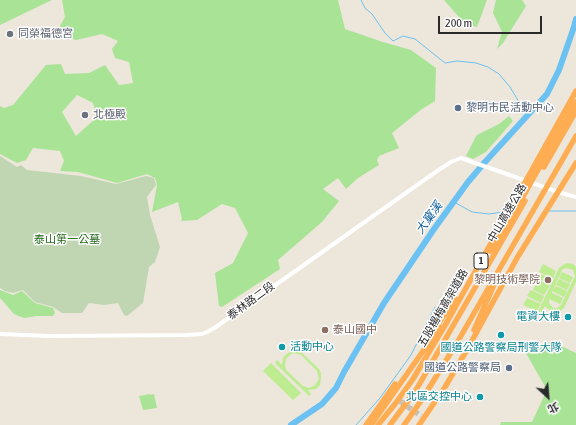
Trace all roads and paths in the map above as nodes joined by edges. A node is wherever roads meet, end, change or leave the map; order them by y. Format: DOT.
graph roads {
  1 [pos="576,91"];
  2 [pos="576,102"];
  3 [pos="576,111"];
  4 [pos="576,136"];
  5 [pos="576,141"];
  6 [pos="562,160"];
  7 [pos="576,164"];
  8 [pos="537,176"];
  9 [pos="558,192"];
  10 [pos="527,194"];
  11 [pos="576,197"];
  12 [pos="507,223"];
  13 [pos="508,253"];
  14 [pos="0,334"];
  15 [pos="391,396"];
  16 [pos="400,401"];
  17 [pos="421,416"];
  18 [pos="427,420"];
  19 [pos="366,425"];
  20 [pos="371,425"];
  21 [pos="378,425"];
  22 [pos="390,425"];
  23 [pos="404,425"];
  24 [pos="419,425"];
  25 [pos="423,425"];
  1 -- 21 [label="highway, 五股楊梅高架道路 / 1"];
  2 -- 8 [label="highway"];
  3 -- 8 [label="highway, 中山高速公路 / 1"];
  4 -- 6 [label="highway, 中山高速公路 / 1"];
  5 -- 6 [label="highway"];
  6 -- 13 [label="highway, 中山高速公路 / 1"];
  7 -- 9 [label="main road"];
  7 -- 24 [label="highway"];
  8 -- 10 [label="highway, 中山高速公路 / 1"];
  9 -- 11 [label="main road"];
  9 -- 14 [label="main road, 泰林路二段"];
  10 -- 12 [label="highway"];
  10 -- 22 [label="highway, 中山高速公路 / 1"];
  12 -- 15 [label="highway"];
  12 -- 19 [label="highway"];
  13 -- 18 [label="highway"];
  13 -- 23 [label="highway, 中山高速公路 / 1"];
  15 -- 16 [label="highway"];
  15 -- 20 [label="highway"];
  17 -- 18 [label="highway"];
  18 -- 25 [label="highway"];
}
